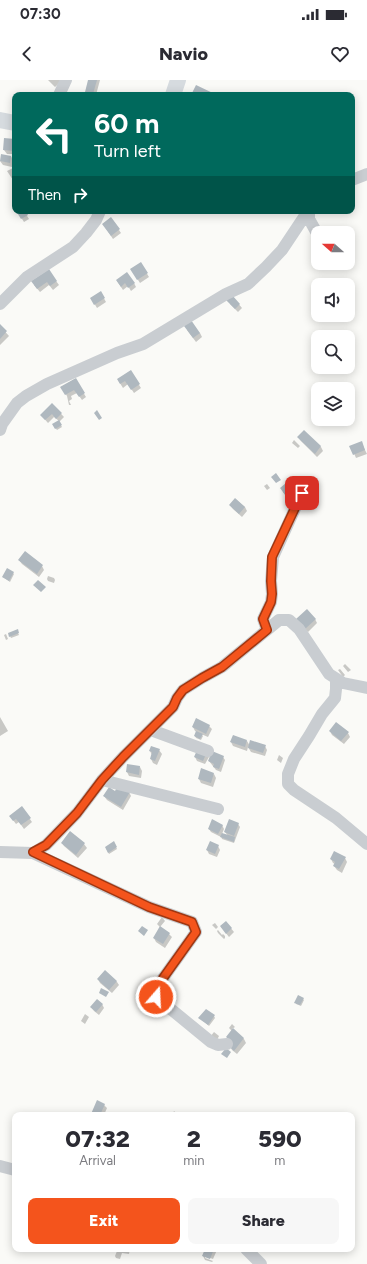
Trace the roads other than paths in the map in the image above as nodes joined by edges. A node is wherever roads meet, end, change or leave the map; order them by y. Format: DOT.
graph roads {
  1 [pos="66,80"];
  2 [pos="178,80"];
  3 [pos="60,92"];
  4 [pos="174,92"];
  5 [pos="0,120"];
  6 [pos="12,122"];
  7 [pos="367,174"];
  8 [pos="355,179"];
  9 [pos="99,214"];
  10 [pos="306,214"];
  11 [pos="309,214"];
  12 [pos="314,226"];
  13 [pos="0,304"];
  14 [pos="0,430"];
  15 [pos="302,493"];
  16 [pos="267,630"];
  17 [pos="336,679"];
  18 [pos="367,688"];
  19 [pos="151,730"];
  20 [pos="208,751"];
  21 [pos="102,780"];
  22 [pos="218,809"];
  23 [pos="367,844"];
  24 [pos="0,852"];
  25 [pos="33,852"];
  26 [pos="227,1044"];
  27 [pos="0,1166"];
  28 [pos="12,1169"];
  29 [pos="249,1252"];
  30 [pos="261,1264"];
  1 -- 3 [label="street"];
  2 -- 4 [label="main road"];
  5 -- 6 [label="main road"];
  7 -- 8 [label="street"];
  9 -- 13 [label="street"];
  10 -- 14 [label="street"];
  11 -- 12 [label="street"];
  15 -- 16 [label="street"];
  16 -- 17 [label="street"];
  16 -- 19 [label="street"];
  17 -- 18 [label="street"];
  17 -- 23 [label="street"];
  19 -- 20 [label="street"];
  19 -- 21 [label="street"];
  21 -- 22 [label="street"];
  21 -- 25 [label="street"];
  24 -- 25 [label="street"];
  25 -- 26 [label="street"];
  27 -- 28 [label="street"];
  29 -- 30 [label="street"];
}
